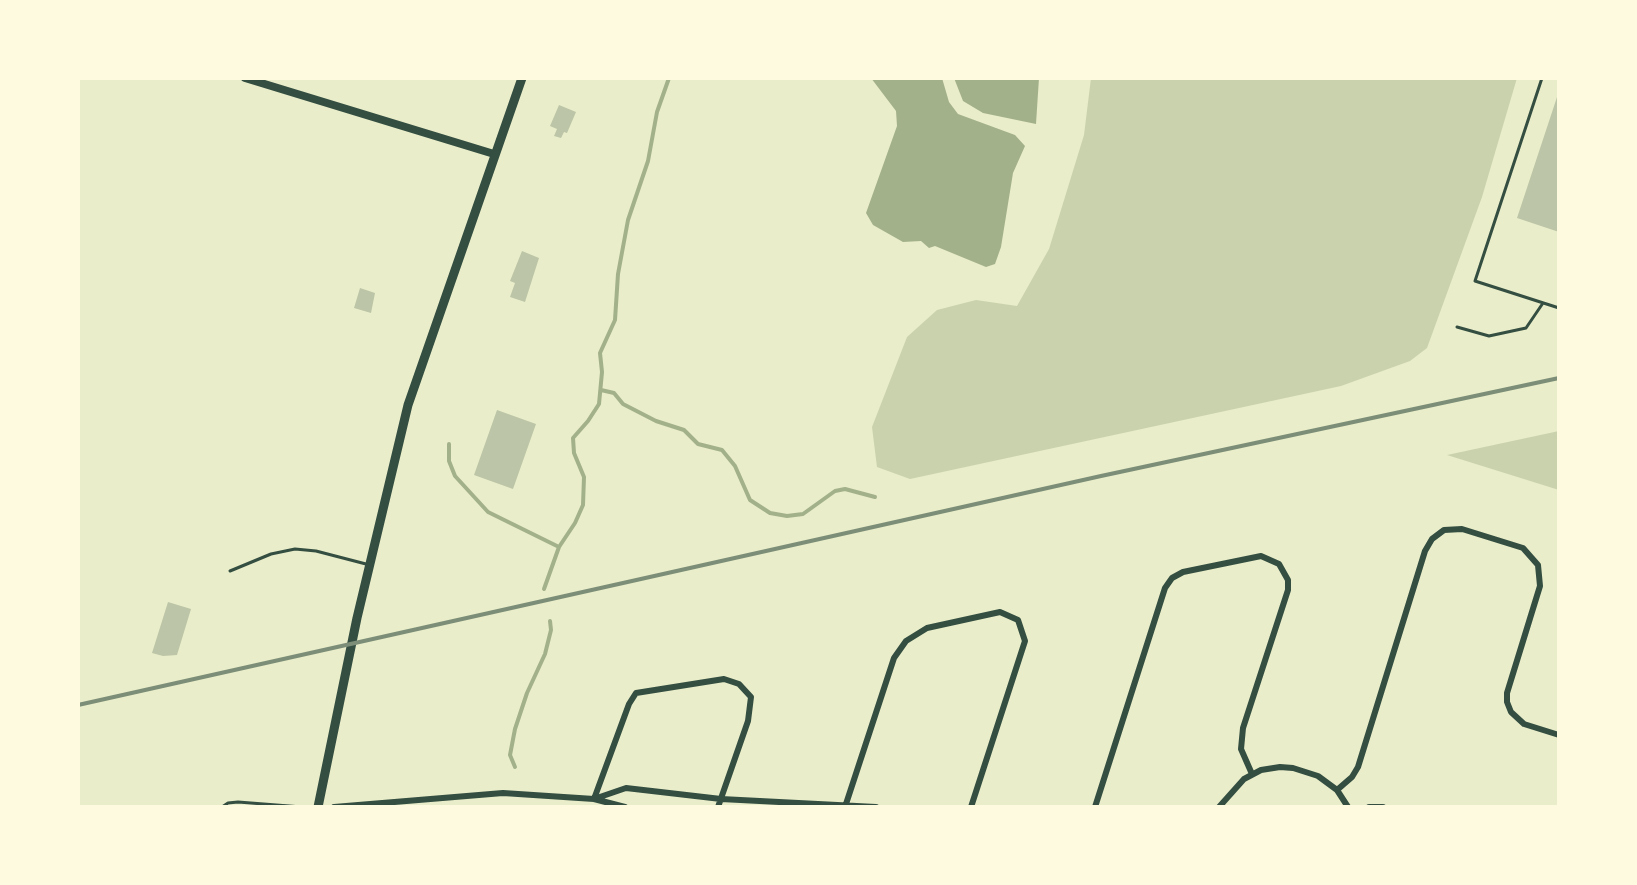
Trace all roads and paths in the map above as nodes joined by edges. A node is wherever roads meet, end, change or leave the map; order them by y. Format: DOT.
graph roads {
  1 [pos="245,78"];
  2 [pos="522,78"];
  3 [pos="1542,78"];
  4 [pos="494,154"];
  5 [pos="1543,303"];
  6 [pos="1559,308"];
  7 [pos="1457,327"];
  8 [pos="369,565"];
  9 [pos="230,571"];
  10 [pos="1559,735"];
  11 [pos="1252,774"];
  12 [pos="1337,790"];
  13 [pos="594,799"];
  14 [pos="720,803"];
  15 [pos="845,806"];
  16 [pos="222,807"];
  17 [pos="302,807"];
  18 [pos="318,807"];
  19 [pos="334,807"];
  20 [pos="625,807"];
  21 [pos="876,807"];
  22 [pos="971,807"];
  23 [pos="1095,807"];
  24 [pos="1219,807"];
  25 [pos="1348,807"];
  26 [pos="1369,807"];
  27 [pos="1383,807"];
  1 -- 4 [label="street"];
  2 -- 4 [label="main road"];
  3 -- 5 [label="lane"];
  4 -- 8 [label="main road"];
  5 -- 6 [label="lane"];
  5 -- 7 [label="lane"];
  8 -- 9 [label="lane"];
  8 -- 18 [label="main road"];
  10 -- 12 [label="street"];
  11 -- 12 [label="street"];
  11 -- 23 [label="street"];
  11 -- 24 [label="street"];
  12 -- 25 [label="street"];
  13 -- 14 [label="street"];
  13 -- 14 [label="street"];
  13 -- 19 [label="street"];
  13 -- 20 [label="street"];
  14 -- 15 [label="street"];
  15 -- 21 [label="street"];
  15 -- 22 [label="street"];
  16 -- 17 [label="lane"];
  26 -- 27 [label="street"];
}
